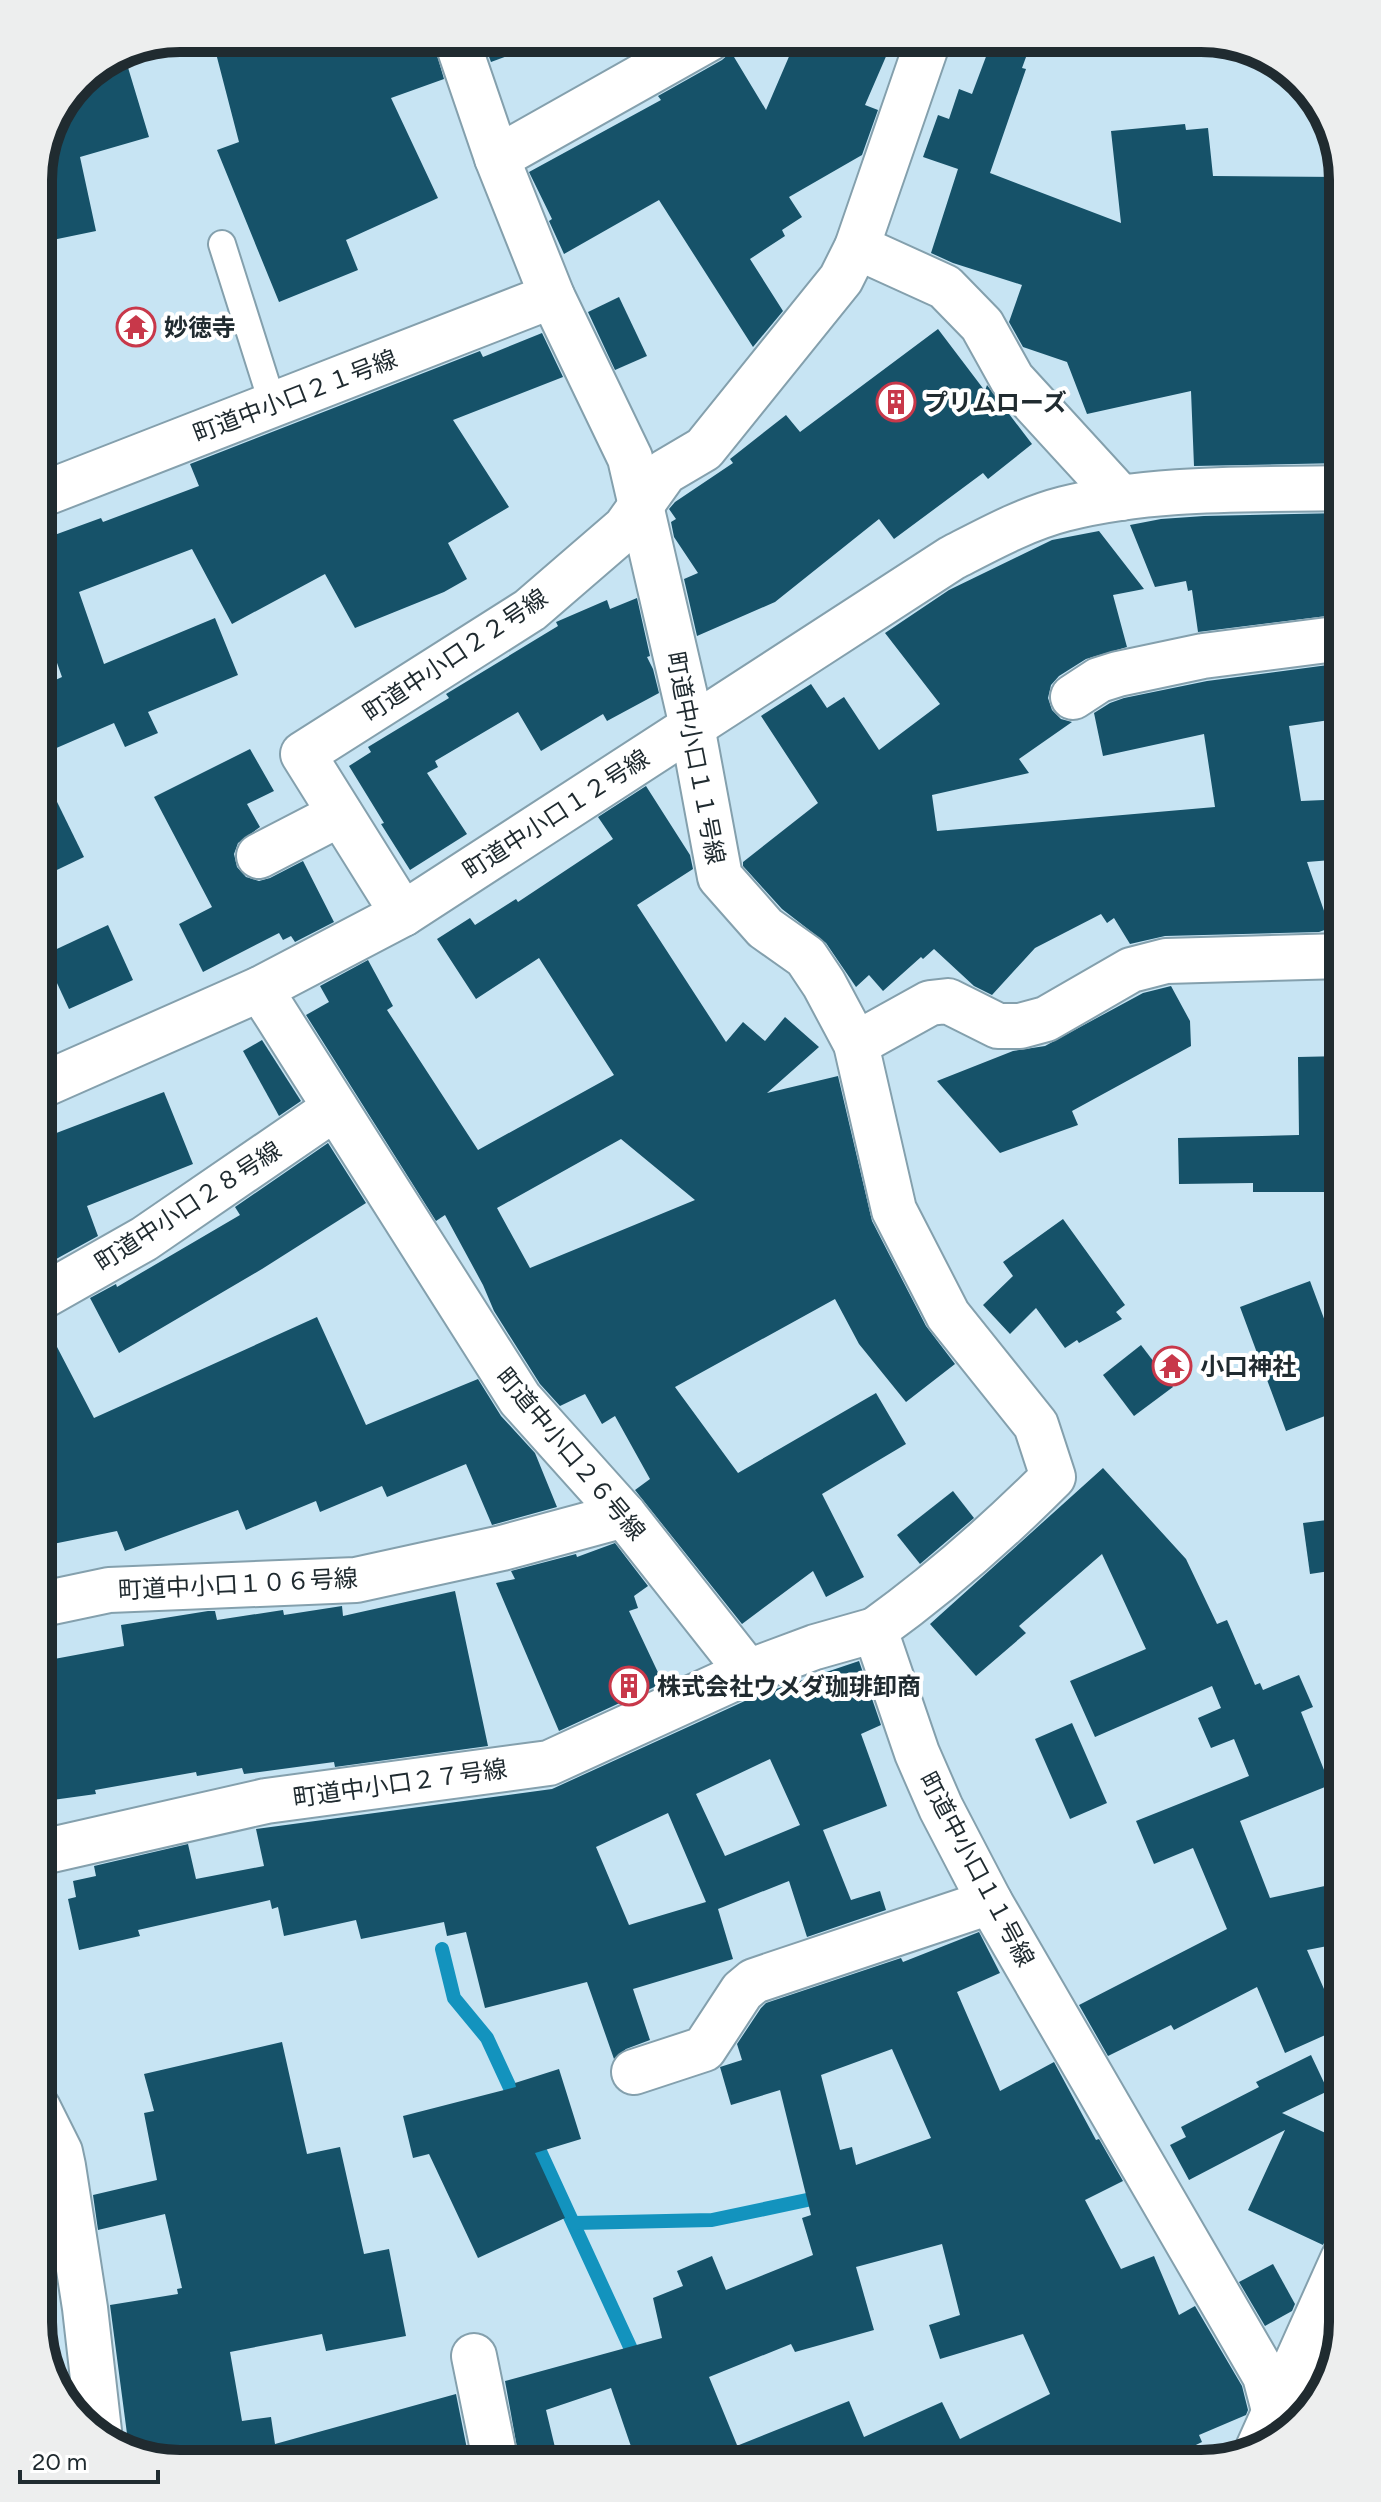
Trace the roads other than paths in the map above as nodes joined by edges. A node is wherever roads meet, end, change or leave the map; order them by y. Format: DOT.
graph roads {
  1 [pos="461,52"];
  2 [pos="685,52"];
  3 [pos="924,52"];
  4 [pos="497,158"];
  5 [pos="222,244"];
  6 [pos="857,247"];
  7 [pos="552,296"];
  8 [pos="273,405"];
  9 [pos="1329,488"];
  10 [pos="52,491"];
  11 [pos="1121,498"];
  12 [pos="643,503"];
  13 [pos="1329,640"];
  14 [pos="1073,697"];
  15 [pos="692,726"];
  16 [pos="340,814"];
  17 [pos="259,856"];
  18 [pos="403,914"];
  19 [pos="1329,956"];
  20 [pos="260,989"];
  21 [pos="856,1044"];
  22 [pos="52,1078"];
  23 [pos="335,1108"];
  24 [pos="52,1291"];
  25 [pos="624,1515"];
  26 [pos="52,1602"];
  27 [pos="875,1630"];
  28 [pos="748,1672"];
  29 [pos="52,1850"];
  30 [pos="990,1902"];
  31 [pos="634,2072"];
  32 [pos="52,2136"];
  33 [pos="1329,2293"];
  34 [pos="474,2356"];
  35 [pos="98,2419"];
  36 [pos="1277,2421"];
  37 [pos="493,2450"];
  1 -- 4 [label="street, 町道中小口１１号線"];
  2 -- 4 [label="street"];
  3 -- 6 [label="street, 町道中小口２２号線"];
  4 -- 7 [label="street, 町道中小口１１号線"];
  5 -- 8 [label="lane"];
  6 -- 11 [label="street"];
  6 -- 12 [label="street, 町道中小口２２号線"];
  7 -- 8 [label="street, 町道中小口２１号線"];
  7 -- 12 [label="street, 町道中小口１１号線"];
  8 -- 10 [label="street, 町道中小口２１号線"];
  9 -- 11 [label="street, 町道中小口１２号線"];
  11 -- 15 [label="street, 町道中小口１２号線"];
  12 -- 15 [label="street, 町道中小口１１号線"];
  12 -- 16 [label="street, 町道中小口２２号線"];
  13 -- 14 [label="street"];
  15 -- 18 [label="street, 町道中小口１２号線"];
  15 -- 21 [label="street, 町道中小口１１号線"];
  16 -- 17 [label="street"];
  16 -- 18 [label="street, 町道中小口２２号線"];
  18 -- 20 [label="street, 町道中小口１２号線"];
  19 -- 21 [label="street"];
  20 -- 22 [label="street, 町道中小口１２号線"];
  20 -- 23 [label="street, 町道中小口２６号線"];
  21 -- 27 [label="street, 町道中小口１１号線"];
  23 -- 24 [label="street, 町道中小口２８号線"];
  23 -- 25 [label="street, 町道中小口２６号線"];
  25 -- 26 [label="street, 町道中小口１０６号線"];
  25 -- 28 [label="street, 町道中小口２６号線"];
  27 -- 28 [label="street"];
  27 -- 30 [label="street, 町道中小口１１号線"];
  28 -- 29 [label="street, 町道中小口２７号線"];
  30 -- 31 [label="street"];
  30 -- 36 [label="street, 町道中小口１１号線"];
  32 -- 35 [label="street"];
  33 -- 36 [label="street"];
  34 -- 37 [label="street"];
}
